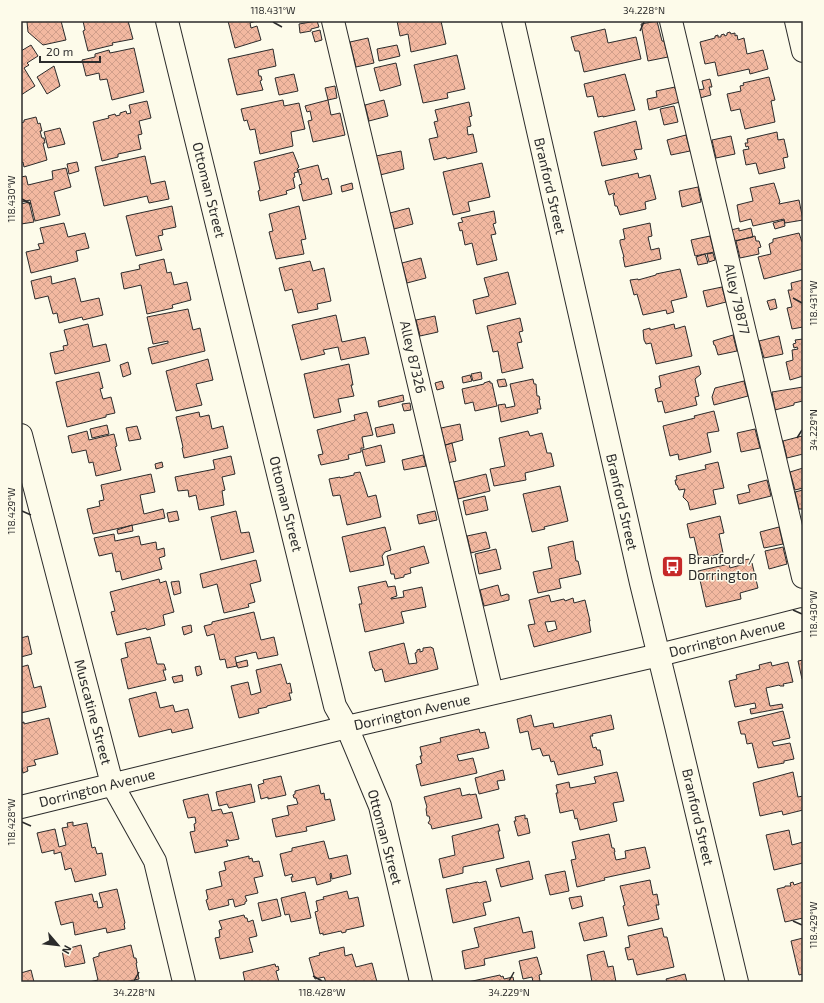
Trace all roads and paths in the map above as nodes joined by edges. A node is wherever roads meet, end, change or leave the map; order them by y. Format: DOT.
graph roads {
  1 [pos="167,21"];
  2 [pos="334,21"];
  3 [pos="513,21"];
  4 [pos="671,21"];
  5 [pos="796,21"];
  6 [pos="803,51"];
  7 [pos="21,435"];
  8 [pos="803,577"];
  9 [pos="803,618"];
  10 [pos="659,655"];
  11 [pos="492,693"];
  12 [pos="347,726"];
  13 [pos="112,784"];
  14 [pos="21,807"];
  15 [pos="184,982"];
  16 [pos="421,982"];
  17 [pos="737,982"];
  1 -- 12 [label="street, Ottoman Street"];
  2 -- 11 [label="street, Alley 87326"];
  3 -- 10 [label="street, Branford Street"];
  4 -- 8 [label="street, Alley 79877"];
  5 -- 6 [label="street"];
  7 -- 13 [label="street, Muscatine Street"];
  9 -- 10 [label="street, Dorrington Avenue"];
  10 -- 11 [label="street, Dorrington Avenue"];
  10 -- 17 [label="street, Branford Street"];
  11 -- 12 [label="street, Dorrington Avenue"];
  12 -- 13 [label="street, Dorrington Avenue"];
  12 -- 16 [label="street, Ottoman Street"];
  13 -- 14 [label="street, Dorrington Avenue"];
  13 -- 15 [label="street, Muscatine Street"];
}
